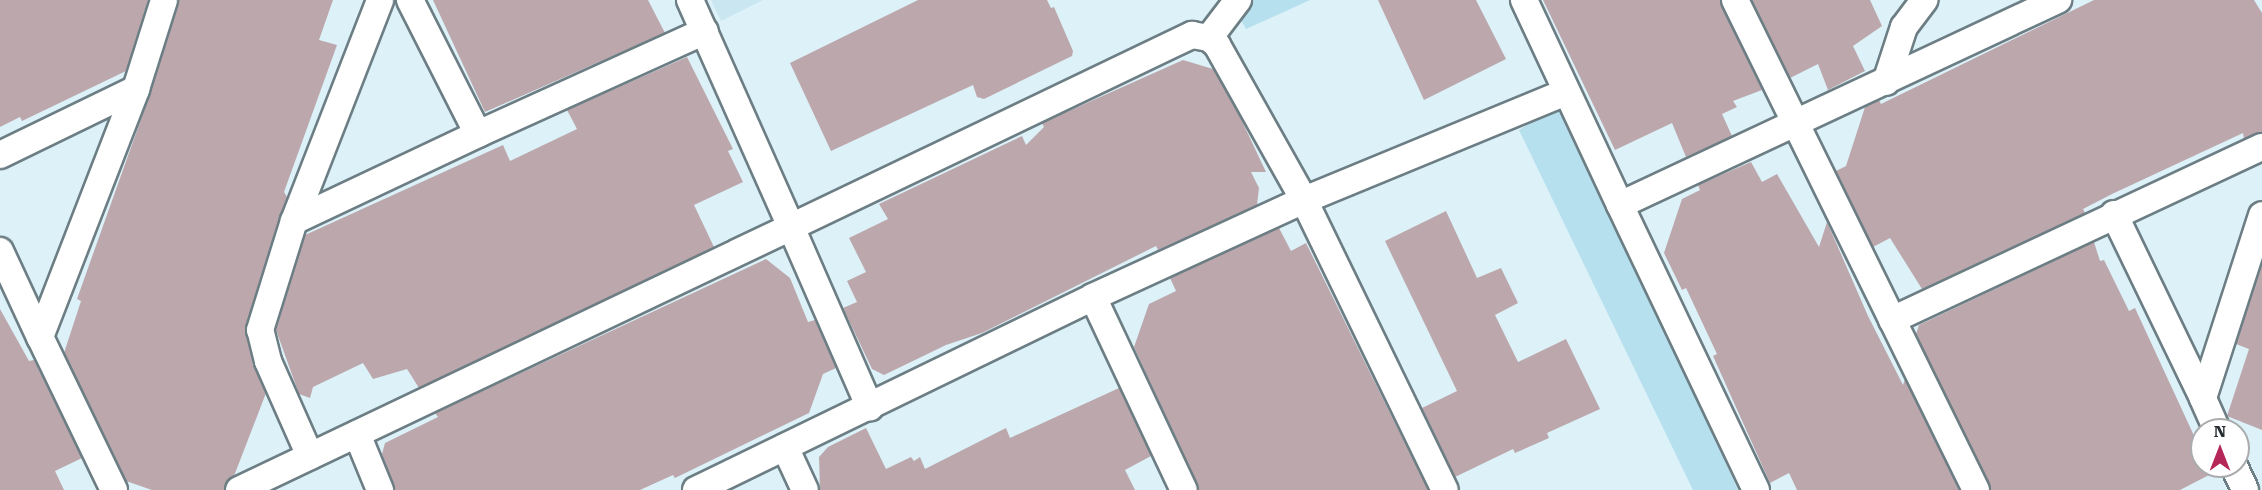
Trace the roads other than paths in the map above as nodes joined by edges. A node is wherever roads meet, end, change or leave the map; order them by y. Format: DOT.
graph roads {
  1 [pos="164,0"];
  2 [pos="380,0"];
  3 [pos="410,0"];
  4 [pos="690,0"];
  5 [pos="1238,0"];
  6 [pos="1524,0"];
  7 [pos="1735,0"];
  8 [pos="1924,0"];
  9 [pos="2058,0"];
  10 [pos="705,31"];
  11 [pos="1209,38"];
  12 [pos="1886,82"];
  13 [pos="136,88"];
  14 [pos="1566,92"];
  15 [pos="1797,124"];
  16 [pos="478,134"];
  17 [pos="2262,147"];
  18 [pos="0,155"];
  19 [pos="1304,200"];
  20 [pos="1620,205"];
  21 [pos="2114,214"];
  22 [pos="2262,215"];
  23 [pos="294,221"];
  24 [pos="791,227"];
  25 [pos="0,251"];
  26 [pos="1093,297"];
  27 [pos="1892,320"];
  28 [pos="40,337"];
  29 [pos="2203,398"];
  30 [pos="870,408"];
  31 [pos="2212,418"];
  32 [pos="357,434"];
  33 [pos="785,447"];
  34 [pos="310,456"];
  35 [pos="114,490"];
  36 [pos="239,490"];
  37 [pos="380,490"];
  38 [pos="696,490"];
  39 [pos="805,490"];
  40 [pos="1184,490"];
  41 [pos="1445,490"];
  42 [pos="1756,490"];
  43 [pos="1976,490"];
  1 -- 13 [label="street"];
  2 -- 23 [label="street"];
  3 -- 16 [label="street"];
  4 -- 10 [label="street"];
  5 -- 11 [label="street"];
  6 -- 14 [label="street"];
  7 -- 15 [label="street"];
  8 -- 12 [label="street"];
  9 -- 12 [label="street"];
  10 -- 16 [label="street"];
  10 -- 24 [label="street"];
  11 -- 19 [label="street"];
  11 -- 24 [label="street"];
  12 -- 15 [label="street"];
  13 -- 18 [label="street"];
  13 -- 28 [label="street"];
  14 -- 19 [label="street"];
  14 -- 20 [label="street"];
  15 -- 20 [label="street"];
  15 -- 27 [label="street"];
  16 -- 23 [label="street"];
  17 -- 21 [label="street"];
  19 -- 26 [label="street"];
  19 -- 41 [label="street"];
  20 -- 42 [label="street"];
  21 -- 27 [label="street"];
  21 -- 29 [label="street"];
  22 -- 29 [label="street"];
  23 -- 34 [label="street"];
  24 -- 30 [label="street"];
  24 -- 32 [label="street"];
  25 -- 28 [label="street"];
  26 -- 30 [label="street"];
  26 -- 40 [label="street"];
  27 -- 43 [label="street"];
  28 -- 35 [label="street"];
  29 -- 31 [label="street"];
  30 -- 33 [label="street"];
  32 -- 34 [label="street"];
  32 -- 37 [label="street"];
  33 -- 38 [label="street"];
  33 -- 39 [label="street"];
  34 -- 36 [label="street"];
}
